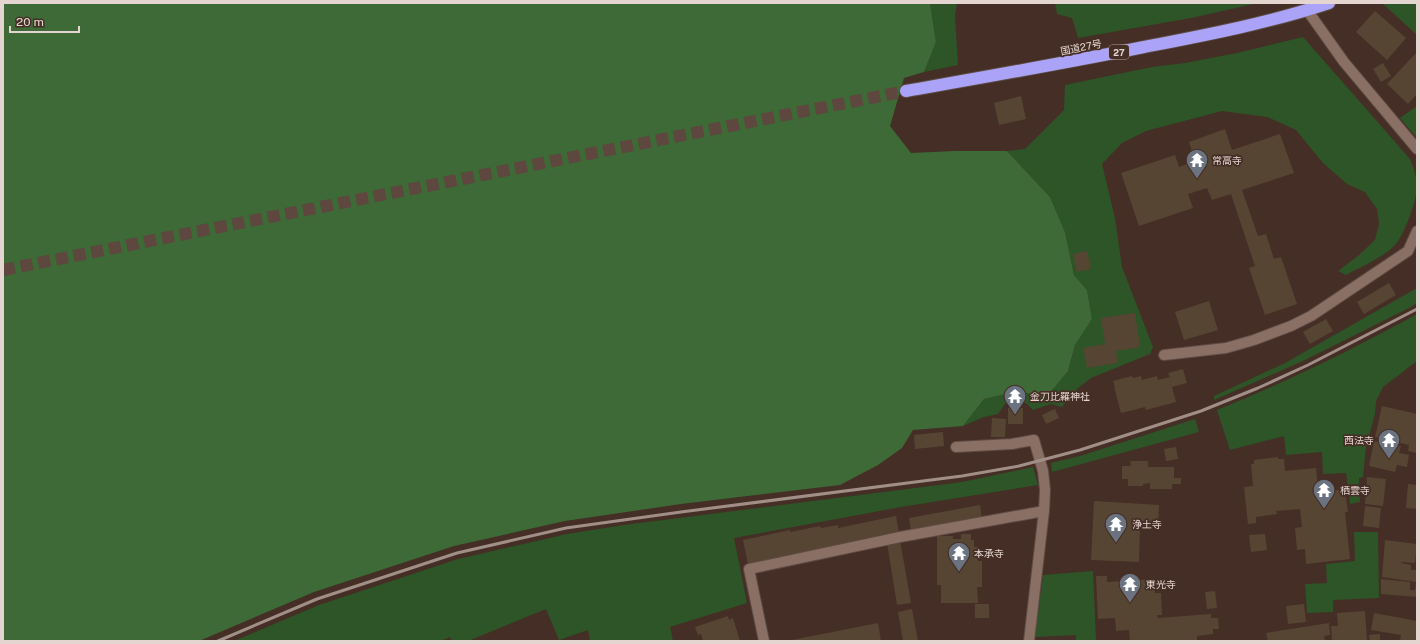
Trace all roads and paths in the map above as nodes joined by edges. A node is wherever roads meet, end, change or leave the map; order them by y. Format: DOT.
graph roads {
  1 [pos="1329,3"];
  2 [pos="1307,10"];
  3 [pos="906,91"];
  4 [pos="1417,149"];
  5 [pos="1417,231"];
  6 [pos="1164,355"];
  7 [pos="956,447"];
  8 [pos="1044,511"];
  9 [pos="764,641"];
  10 [pos="1029,641"];
  1 -- 2 [label="highway, 国道27号 / 27"];
  2 -- 3 [label="highway, 国道27号 / 27"];
  2 -- 4 [label="lane"];
  5 -- 6 [label="lane"];
  7 -- 8 [label="lane"];
  8 -- 9 [label="lane"];
  8 -- 10 [label="lane"];
}
